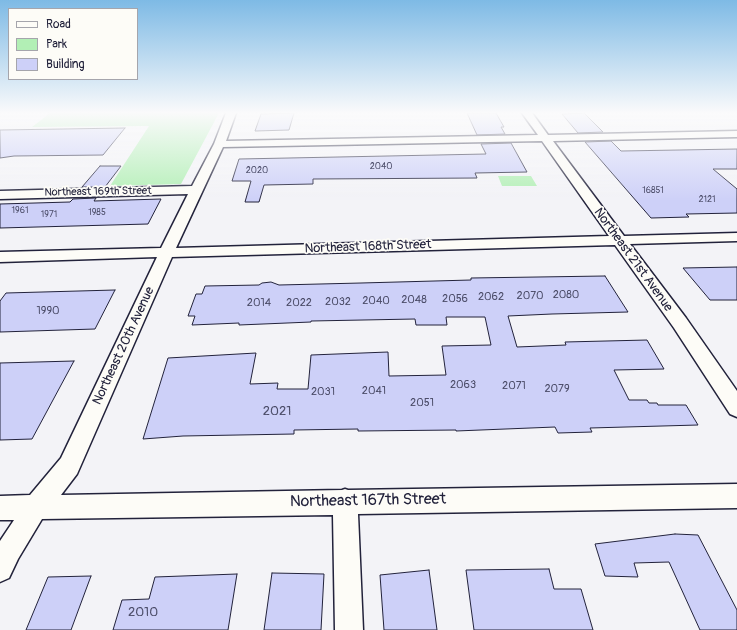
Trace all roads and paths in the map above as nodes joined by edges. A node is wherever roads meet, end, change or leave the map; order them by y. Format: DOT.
graph roads {
  1 [pos="293,142"];
  2 [pos="548,142"];
  3 [pos="219,144"];
  4 [pos="196,190"];
  5 [pos="0,195"];
  6 [pos="737,237"];
  7 [pos="618,240"];
  8 [pos="166,253"];
  9 [pos="0,257"];
  10 [pos="737,408"];
  11 [pos="737,496"];
  12 [pos="346,501"];
  13 [pos="36,507"];
  14 [pos="0,508"];
  15 [pos="0,569"];
  16 [pos="349,630"];
  1 -- 3 [label="street"];
  2 -- 7 [label="street, Northeast 21st Avenue"];
  3 -- 4 [label="street, Northeast 20th Avenue"];
  4 -- 5 [label="street, Northeast 169th Street"];
  4 -- 8 [label="street, Northeast 20th Avenue"];
  6 -- 7 [label="street, Northeast 168th Street"];
  7 -- 8 [label="street, Northeast 168th Street"];
  7 -- 10 [label="street, Northeast 21st Avenue"];
  8 -- 9 [label="street, Northeast 168th Street"];
  8 -- 13 [label="street, Northeast 20th Avenue"];
  11 -- 12 [label="street, Northeast 167th Street"];
  12 -- 13 [label="street, Northeast 167th Street"];
  12 -- 16 [label="street"];
  13 -- 14 [label="street, Northeast 167th Street"];
  13 -- 15 [label="street, Northeast 20th Avenue"];
}
